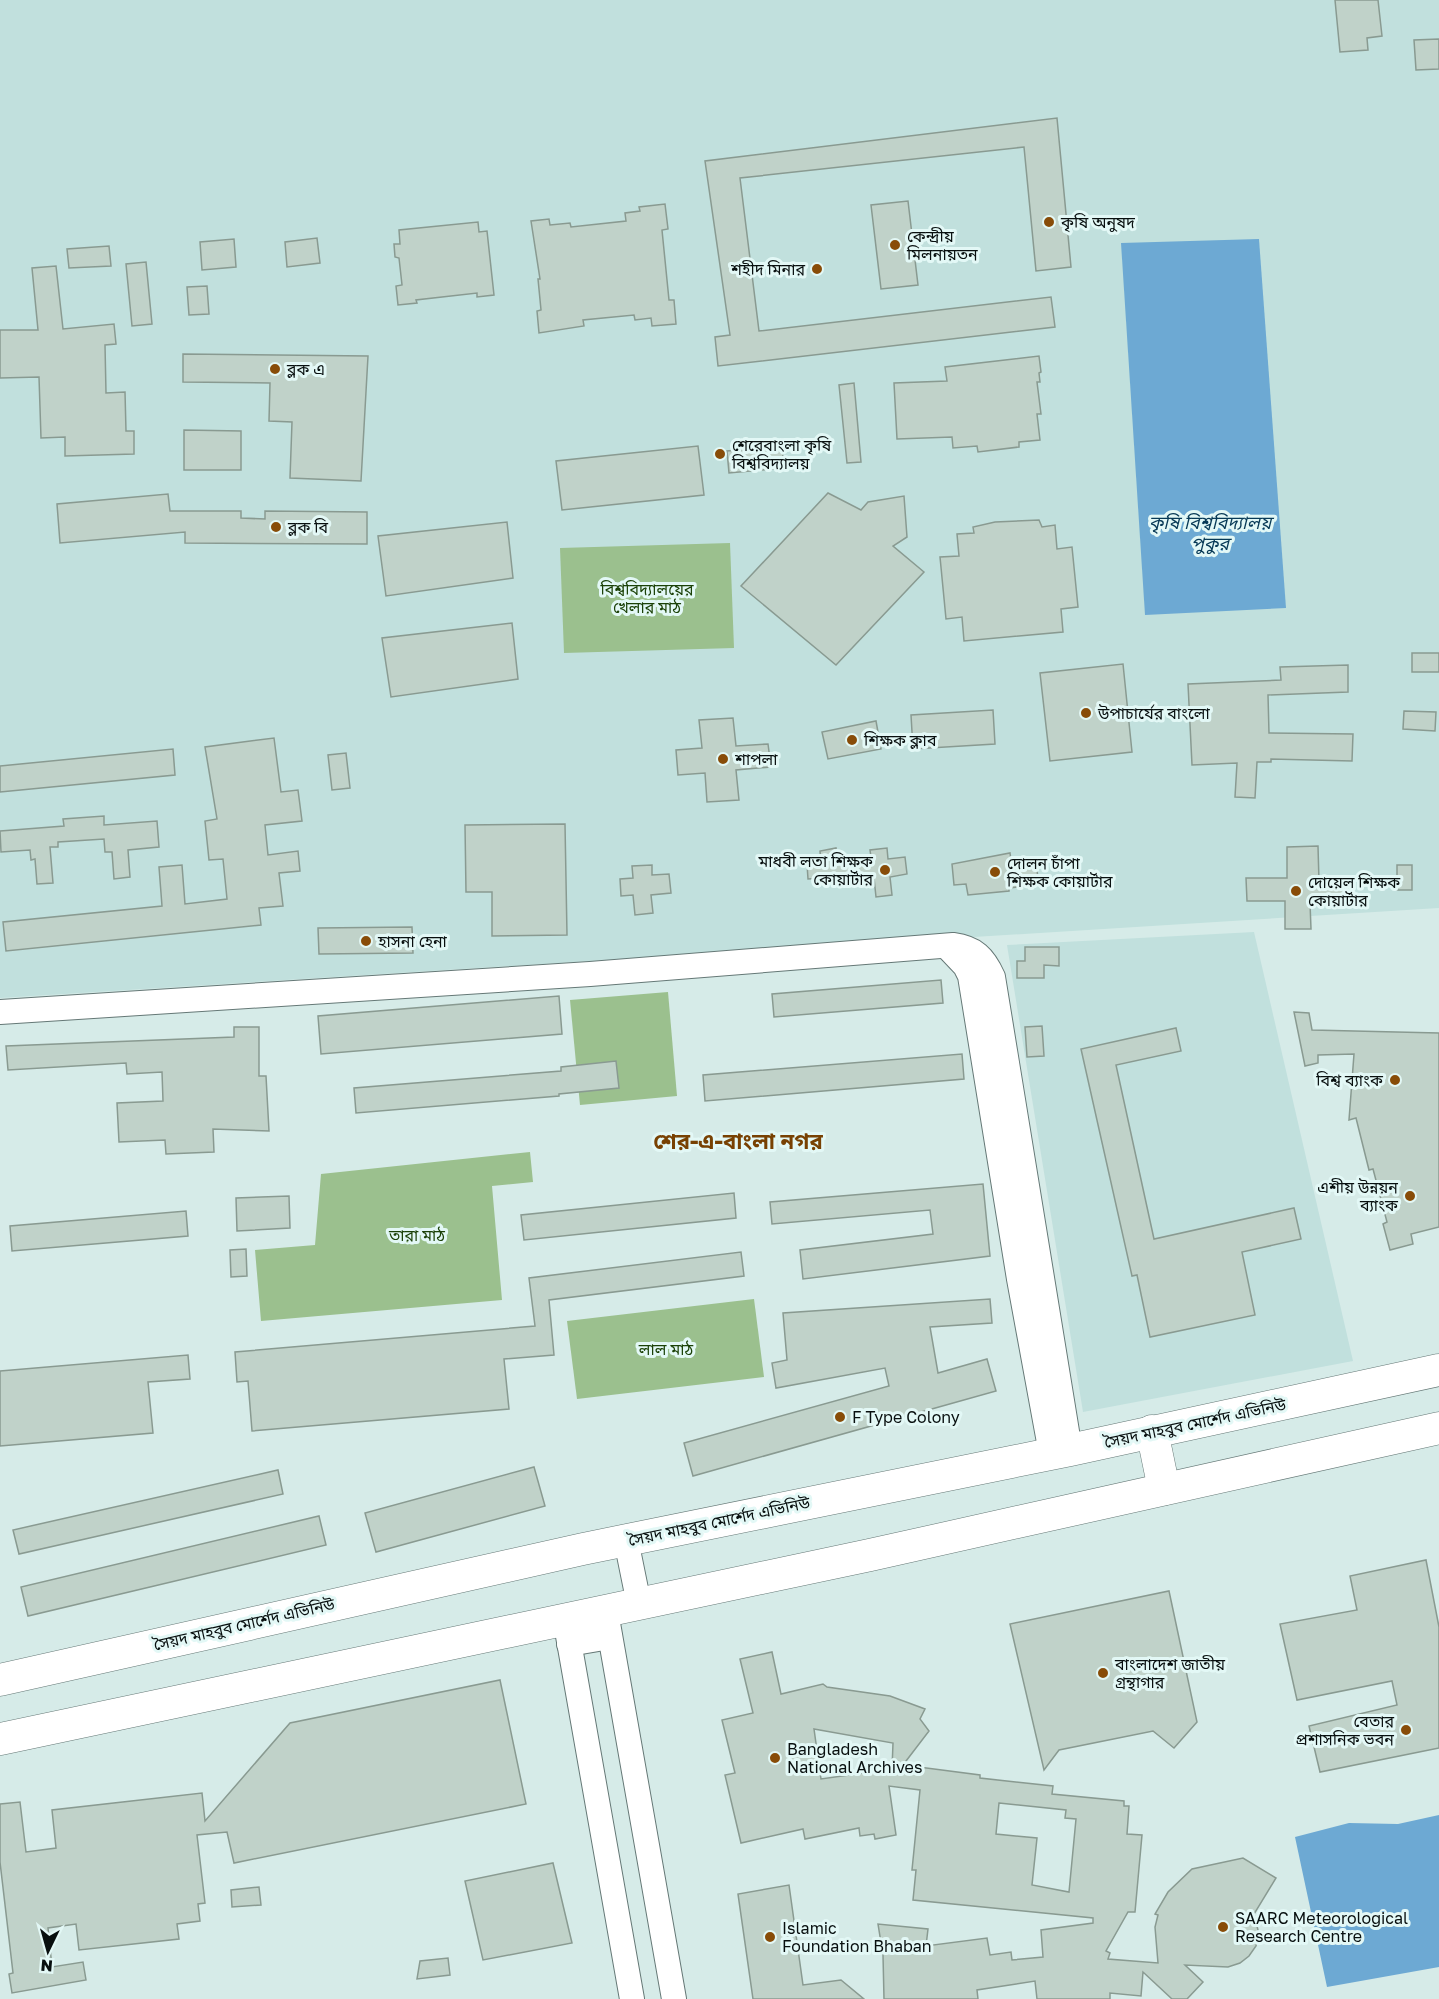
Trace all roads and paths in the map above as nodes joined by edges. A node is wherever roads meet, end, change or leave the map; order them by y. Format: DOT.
graph roads {
  1 [pos="0,1012"];
  2 [pos="1439,1370"];
  3 [pos="1439,1428"];
  4 [pos="1152,1431"];
  5 [pos="1060,1452"];
  6 [pos="1164,1489"];
  7 [pos="626,1540"];
  8 [pos="639,1604"];
  9 [pos="608,1624"];
  10 [pos="567,1632"];
  11 [pos="0,1680"];
  12 [pos="0,1739"];
  13 [pos="632,1999"];
  14 [pos="674,1999"];
  1 -- 5 [label="street"];
  2 -- 4 [label="main road, সৈয়দ মাহবুব মোর্শেদ এভিনিউ"];
  3 -- 6 [label="main road"];
  4 -- 5 [label="main road, সৈয়দ মাহবুব মোর্শেদ এভিনিউ"];
  4 -- 6 [label="main road"];
  5 -- 7 [label="main road, সৈয়দ মাহবুব মোর্শেদ এভিনিউ"];
  6 -- 8 [label="main road"];
  7 -- 8 [label="street"];
  7 -- 11 [label="main road, সৈয়দ মাহবুব মোর্শেদ এভিনিউ"];
  8 -- 9 [label="main road"];
  9 -- 10 [label="main road"];
  9 -- 14 [label="street"];
  10 -- 12 [label="main road"];
  10 -- 13 [label="street"];
}
